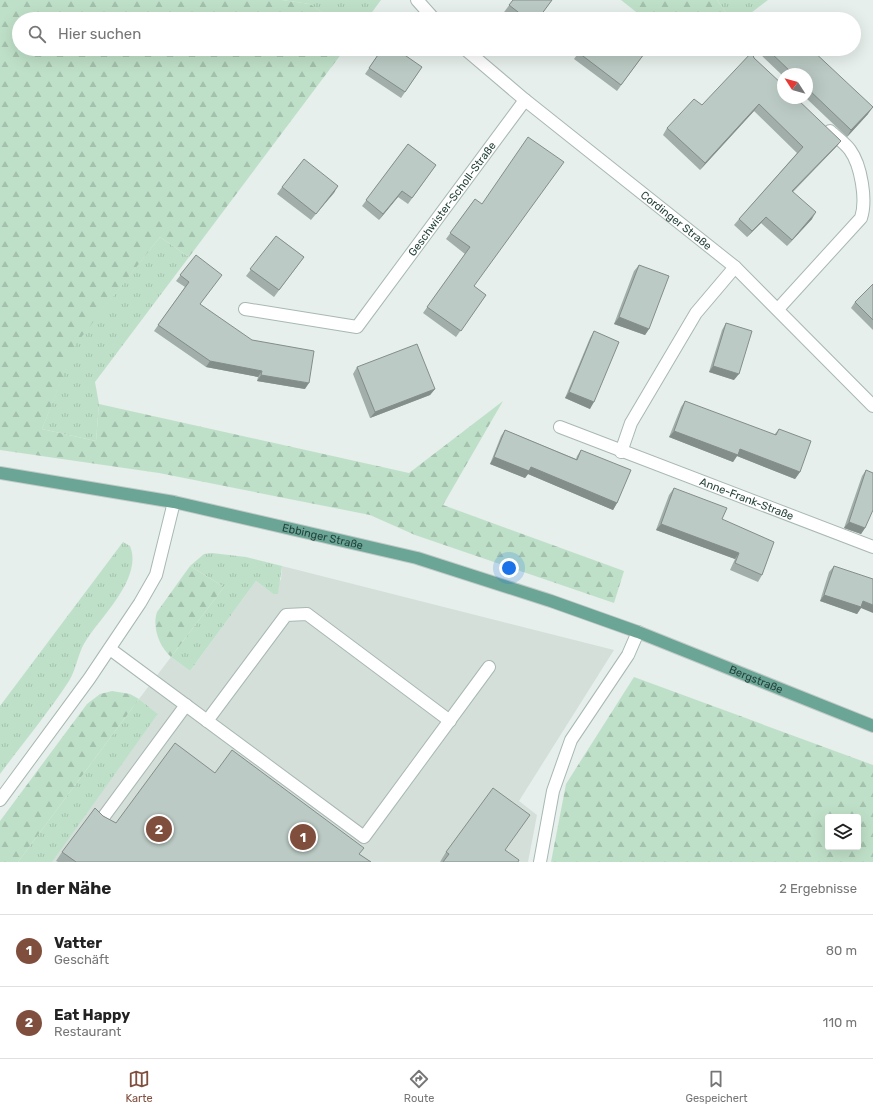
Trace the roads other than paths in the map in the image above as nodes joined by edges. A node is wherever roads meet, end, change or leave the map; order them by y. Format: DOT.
graph roads {
  1 [pos="417,0"];
  2 [pos="428,12"];
  3 [pos="473,56"];
  4 [pos="525,100"];
  5 [pos="823,124"];
  6 [pos="736,268"];
  7 [pos="246,309"];
  8 [pos="778,309"];
  9 [pos="873,406"];
  10 [pos="560,427"];
  11 [pos="621,452"];
  12 [pos="0,473"];
  13 [pos="174,502"];
  14 [pos="873,547"];
  15 [pos="638,632"];
  16 [pos="110,649"];
  17 [pos="489,668"];
  18 [pos="186,705"];
  19 [pos="207,721"];
  20 [pos="450,721"];
  21 [pos="873,726"];
  22 [pos="0,800"];
  23 [pos="102,819"];
  24 [pos="540,862"];
  1 -- 2 [label="street"];
  3 -- 4 [label="street, Cordinger Straße"];
  4 -- 6 [label="street, Cordinger Straße"];
  4 -- 7 [label="street, Geschwister-Scholl-Straße"];
  5 -- 8 [label="street"];
  6 -- 8 [label="street, Cordinger Straße"];
  6 -- 11 [label="street"];
  8 -- 9 [label="street, Cordinger Straße"];
  10 -- 11 [label="street, Anne-Frank-Straße"];
  11 -- 14 [label="street, Anne-Frank-Straße"];
  12 -- 13 [label="main road, Ebbinger Straße"];
  13 -- 15 [label="main road, Ebbinger Straße"];
  13 -- 16 [label="street"];
  15 -- 21 [label="main road, Bergstraße"];
  15 -- 24 [label="street"];
  16 -- 18 [label="street"];
  16 -- 22 [label="street"];
  17 -- 20 [label="street"];
  18 -- 19 [label="street"];
  18 -- 23 [label="street"];
  19 -- 20 [label="street"];
  19 -- 20 [label="street"];
}
